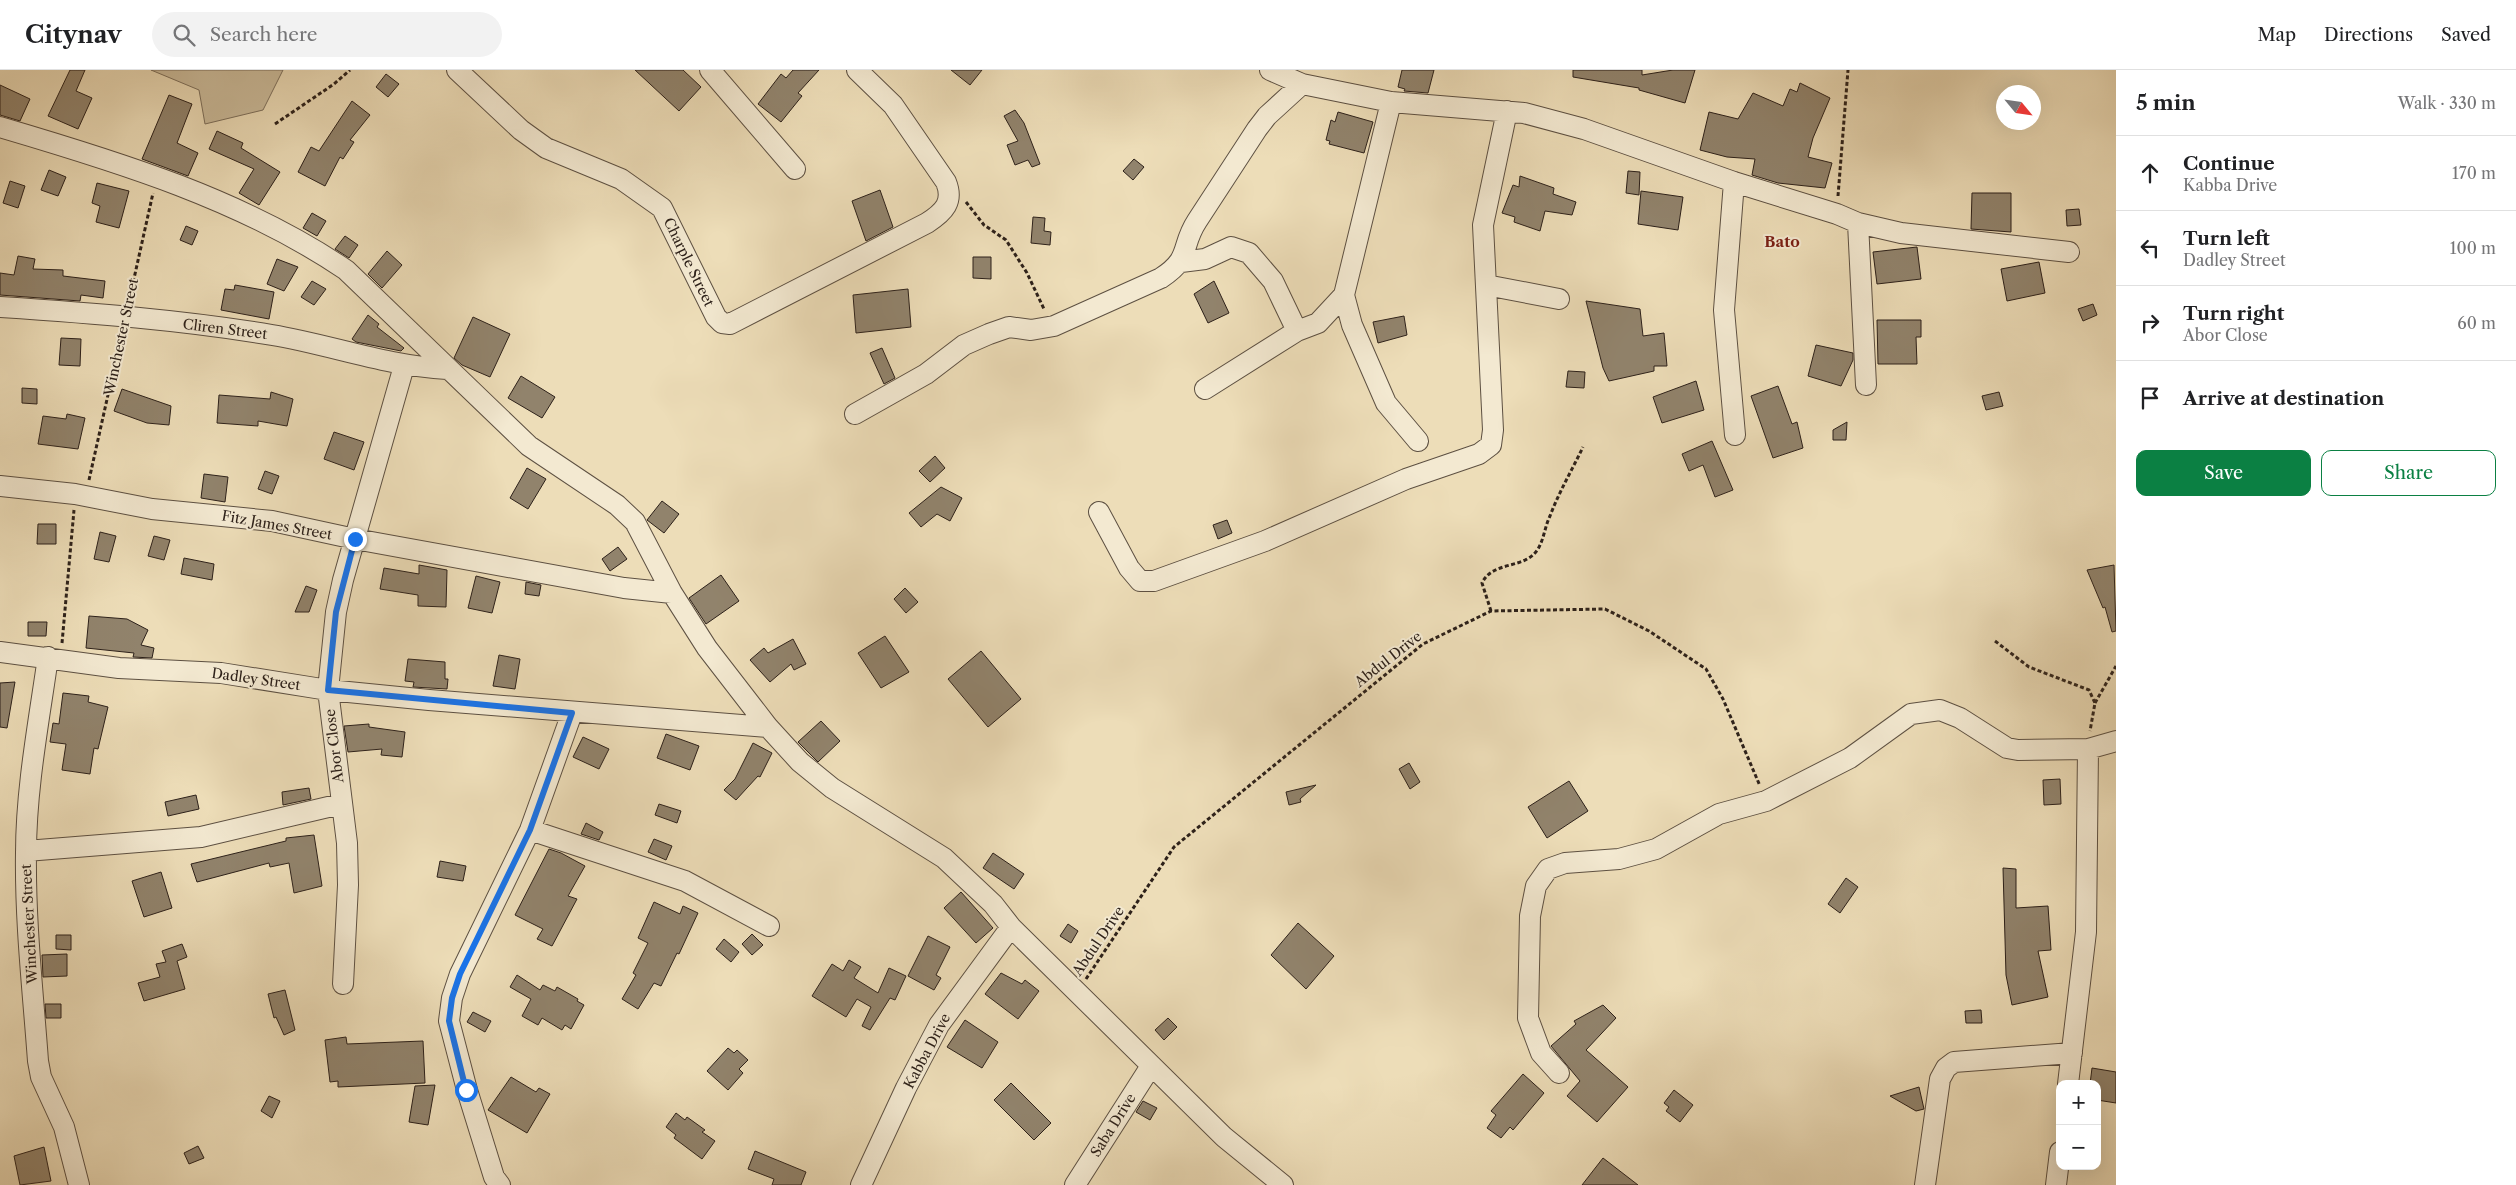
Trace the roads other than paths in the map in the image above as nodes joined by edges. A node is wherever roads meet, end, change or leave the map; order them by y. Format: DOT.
graph roads {
  1 [pos="457,70"];
  2 [pos="710,70"];
  3 [pos="857,70"];
  4 [pos="1270,70"];
  5 [pos="1302,84"];
  6 [pos="1391,102"];
  7 [pos="1507,111"];
  8 [pos="0,127"];
  9 [pos="795,169"];
  10 [pos="1734,182"];
  11 [pos="1858,224"];
  12 [pos="2069,252"];
  13 [pos="1181,262"];
  14 [pos="1486,285"];
  15 [pos="1344,295"];
  16 [pos="1559,300"];
  17 [pos="0,307"];
  18 [pos="1297,330"];
  19 [pos="404,366"];
  20 [pos="447,368"];
  21 [pos="1866,385"];
  22 [pos="1204,389"];
  23 [pos="855,414"];
  24 [pos="1735,435"];
  25 [pos="1418,441"];
  26 [pos="0,486"];
  27 [pos="1099,512"];
  28 [pos="355,539"];
  29 [pos="672,593"];
  30 [pos="0,652"];
  31 [pos="54,658"];
  32 [pos="328,690"];
  33 [pos="572,713"];
  34 [pos="768,727"];
  35 [pos="2116,741"];
  36 [pos="2088,749"];
  37 [pos="341,804"];
  38 [pos="530,830"];
  39 [pos="26,851"];
  40 [pos="769,926"];
  41 [pos="1011,927"];
  42 [pos="343,984"];
  43 [pos="2072,1053"];
  44 [pos="1151,1066"];
  45 [pos="1559,1073"];
  46 [pos="2069,1080"];
  47 [pos="2058,1170"];
  48 [pos="79,1185"];
  49 [pos="500,1185"];
  50 [pos="861,1185"];
  51 [pos="1075,1185"];
  52 [pos="1283,1185"];
  53 [pos="1926,1185"];
  54 [pos="2056,1185"];
  1 -- 3 [label="street, Charple Street"];
  2 -- 9 [label="street"];
  4 -- 5 [label="street"];
  5 -- 6 [label="street"];
  5 -- 13 [label="street"];
  6 -- 7 [label="street"];
  6 -- 15 [label="street"];
  7 -- 10 [label="street"];
  7 -- 14 [label="street"];
  8 -- 20 [label="street"];
  10 -- 11 [label="street"];
  10 -- 24 [label="street"];
  11 -- 12 [label="street"];
  11 -- 21 [label="street"];
  13 -- 18 [label="street"];
  13 -- 23 [label="street"];
  14 -- 16 [label="street"];
  14 -- 27 [label="street"];
  15 -- 18 [label="street"];
  15 -- 25 [label="street"];
  17 -- 19 [label="street, Cliren Street"];
  18 -- 22 [label="street"];
  19 -- 20 [label="street, Cliren Street"];
  19 -- 28 [label="street, Abor Close"];
  20 -- 29 [label="street"];
  26 -- 28 [label="street, Fitz James Street"];
  28 -- 29 [label="street, Fitz James Street"];
  28 -- 32 [label="street, Abor Close"];
  29 -- 34 [label="street"];
  30 -- 31 [label="street, Dadley Street"];
  31 -- 32 [label="street, Dadley Street"];
  31 -- 39 [label="street, Winchester Street"];
  32 -- 33 [label="street, Dadley Street"];
  32 -- 37 [label="street, Abor Close"];
  33 -- 34 [label="street, Dadley Street"];
  33 -- 38 [label="street"];
  34 -- 41 [label="street"];
  35 -- 36 [label="street"];
  36 -- 43 [label="street"];
  36 -- 45 [label="street"];
  37 -- 39 [label="street"];
  37 -- 42 [label="street, Abor Close"];
  38 -- 40 [label="street"];
  38 -- 49 [label="street"];
  39 -- 48 [label="street, Winchester Street"];
  41 -- 44 [label="street"];
  41 -- 50 [label="street, Kabba Drive"];
  43 -- 46 [label="street"];
  43 -- 53 [label="street"];
  44 -- 51 [label="street, Saba Drive"];
  44 -- 52 [label="street"];
  47 -- 54 [label="street"];
}
